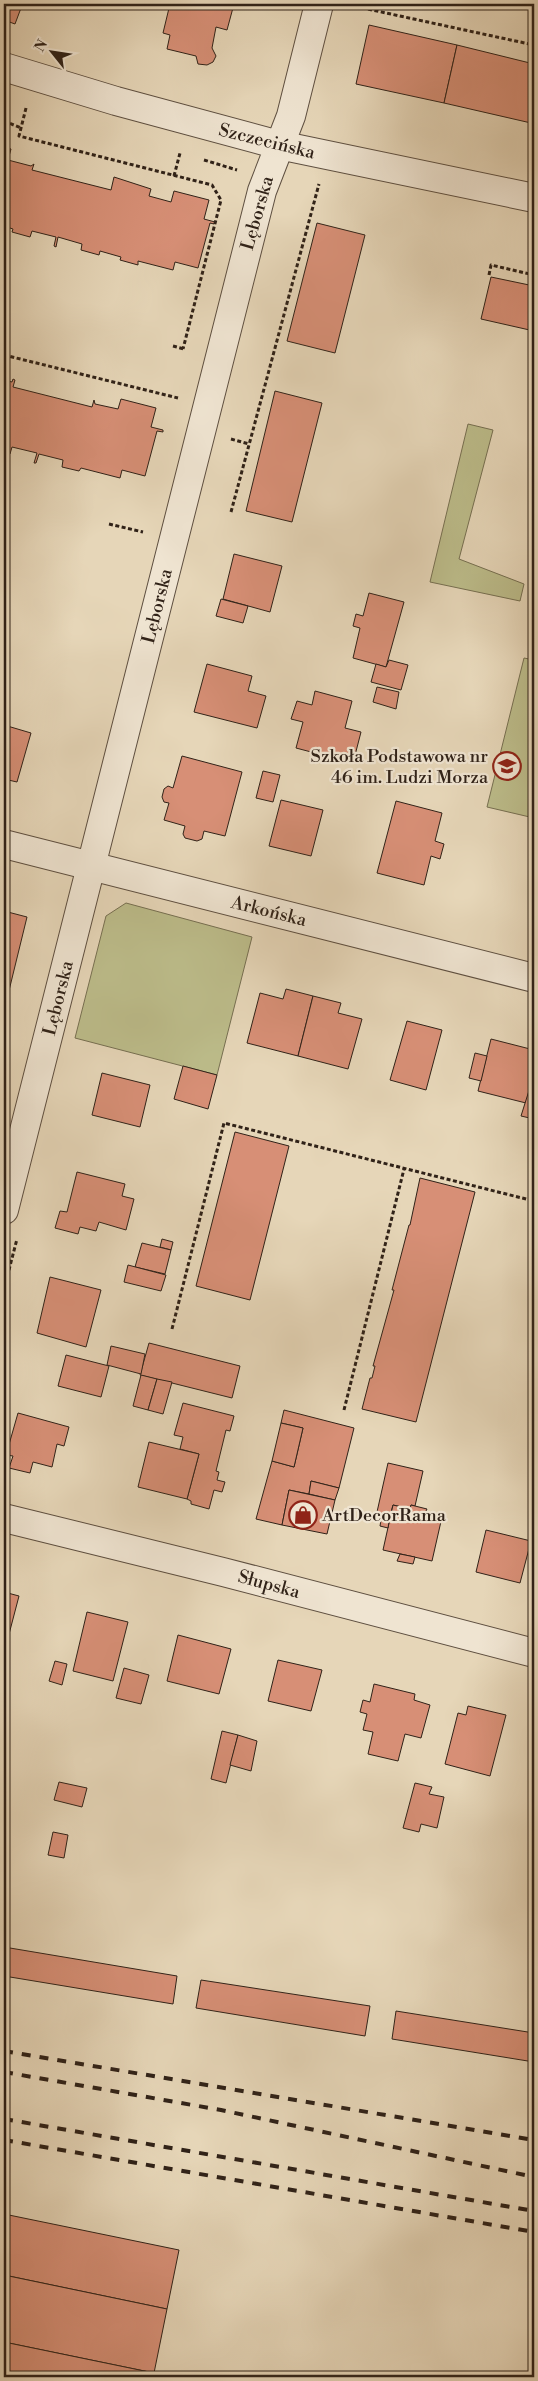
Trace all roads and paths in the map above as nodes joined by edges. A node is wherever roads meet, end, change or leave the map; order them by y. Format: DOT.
graph roads {
  1 [pos="320,4"];
  2 [pos="346,4"];
  3 [pos="534,45"];
  4 [pos="4,67"];
  5 [pos="26,107"];
  6 [pos="4,121"];
  7 [pos="21,128"];
  8 [pos="279,145"];
  9 [pos="180,153"];
  10 [pos="174,176"];
  11 [pos="312,182"];
  12 [pos="534,198"];
  13 [pos="489,275"];
  14 [pos="534,275"];
  15 [pos="4,321"];
  16 [pos="4,333"];
  17 [pos="184,349"];
  18 [pos="4,355"];
  19 [pos="159,393"];
  20 [pos="231,512"];
  21 [pos="109,524"];
  22 [pos="149,534"];
  23 [pos="4,844"];
  24 [pos="91,866"];
  25 [pos="534,978"];
  26 [pos="404,1168"];
  27 [pos="534,1201"];
  28 [pos="4,1210"];
  29 [pos="172,1329"];
  30 [pos="344,1410"];
  31 [pos="4,1518"];
  32 [pos="534,1654"];
  1 -- 8 [label="street, Lęborska"];
  2 -- 3 [label="path"];
  4 -- 8 [label="street, Szczecińska"];
  5 -- 7 [label="path"];
  6 -- 7 [label="path"];
  7 -- 10 [label="path"];
  8 -- 12 [label="street, Szczecińska"];
  8 -- 24 [label="street, Lęborska"];
  9 -- 10 [label="path"];
  10 -- 17 [label="path"];
  11 -- 20 [label="path"];
  13 -- 14 [label="path"];
  15 -- 16 [label="path"];
  18 -- 19 [label="path"];
  21 -- 22 [label="path"];
  23 -- 24 [label="street, Arkońska"];
  24 -- 25 [label="street, Arkońska"];
  24 -- 28 [label="street, Lęborska"];
  26 -- 27 [label="path"];
  26 -- 29 [label="path"];
  26 -- 30 [label="path"];
  31 -- 32 [label="street, Słupska"];
}
